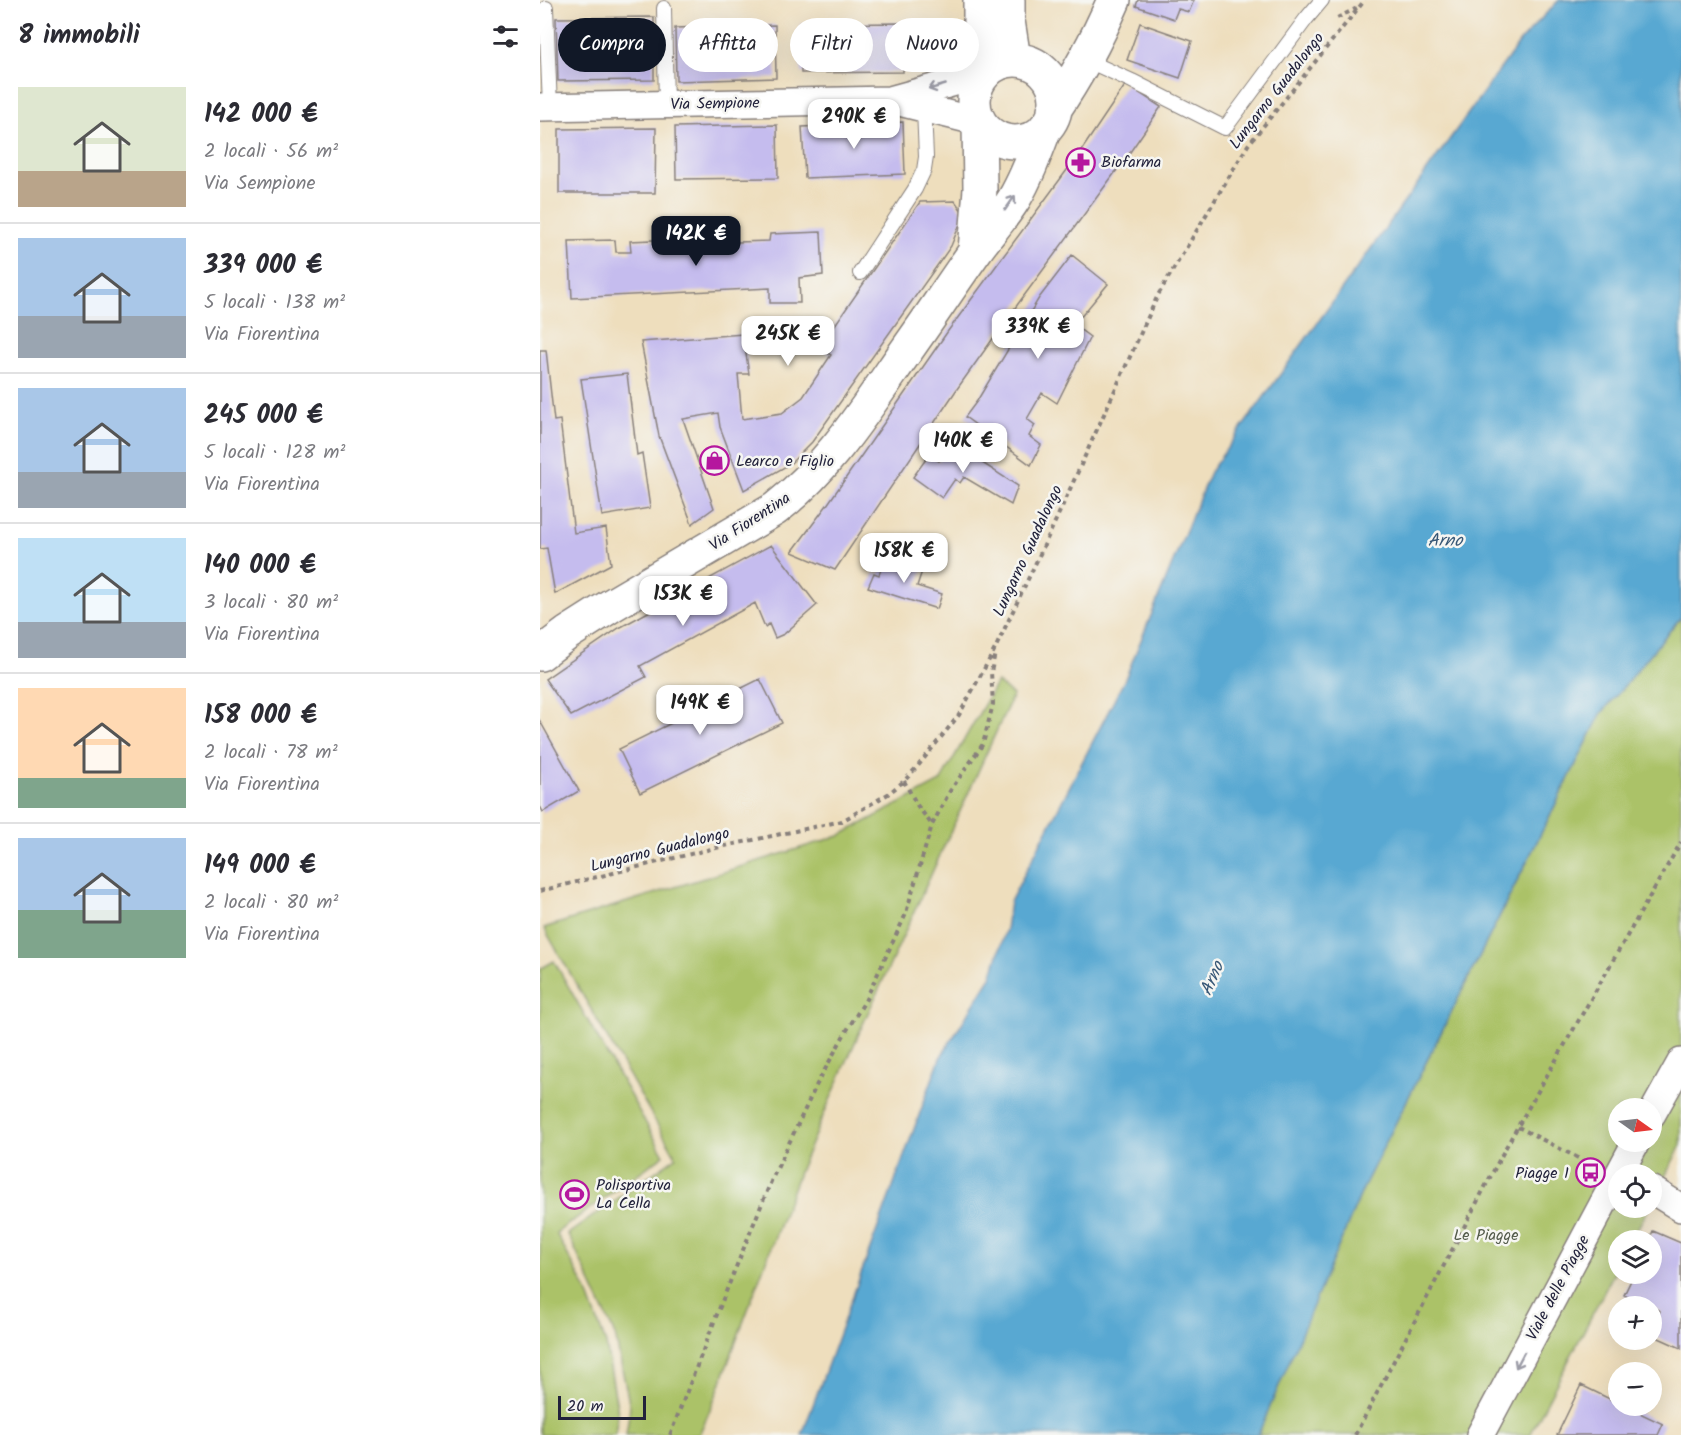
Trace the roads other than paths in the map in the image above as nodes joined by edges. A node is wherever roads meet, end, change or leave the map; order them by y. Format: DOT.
graph roads {
  1 [pos="980,0"];
  2 [pos="1008,0"];
  3 [pos="1114,0"];
  4 [pos="1322,0"];
  5 [pos="546,8"];
  6 [pos="664,8"];
  7 [pos="1014,59"];
  8 [pos="1086,60"];
  9 [pos="984,74"];
  10 [pos="890,100"];
  11 [pos="666,105"];
  12 [pos="545,107"];
  13 [pos="924,109"];
  14 [pos="1050,119"];
  15 [pos="979,122"];
  16 [pos="975,251"];
  17 [pos="860,273"];
  18 [pos="540,654"];
  19 [pos="1681,1062"];
  20 [pos="1661,1098"];
  21 [pos="1662,1196"];
  22 [pos="1608,1200"];
  23 [pos="1681,1208"];
  24 [pos="1480,1435"];
  1 -- 9 [label="main road"];
  2 -- 7 [label="main road"];
  3 -- 8 [label="main road, Via Fiorentina"];
  4 -- 8 [label="lane"];
  5 -- 12 [label="lane"];
  6 -- 11 [label="lane"];
  7 -- 9 [label="main road"];
  7 -- 14 [label="main road"];
  8 -- 14 [label="main road, Via Fiorentina"];
  9 -- 10 [label="street, Via Sempione, one-way"];
  9 -- 15 [label="main road"];
  10 -- 11 [label="street, Via Sempione"];
  10 -- 13 [label="street, Via Sempione"];
  11 -- 12 [label="street, Via Sempione"];
  13 -- 15 [label="street, Via Sempione"];
  13 -- 17 [label="lane"];
  14 -- 15 [label="main road"];
  16 -- 14 [label="main road, Via Fiorentina, one-way"];
  15 -- 16 [label="main road, Via Fiorentina"];
  16 -- 18 [label="main road, Via Fiorentina"];
  19 -- 20 [label="street"];
  21 -- 23 [label="street"];
  22 -- 24 [label="street, Viale delle Piagge, one-way"];
}
